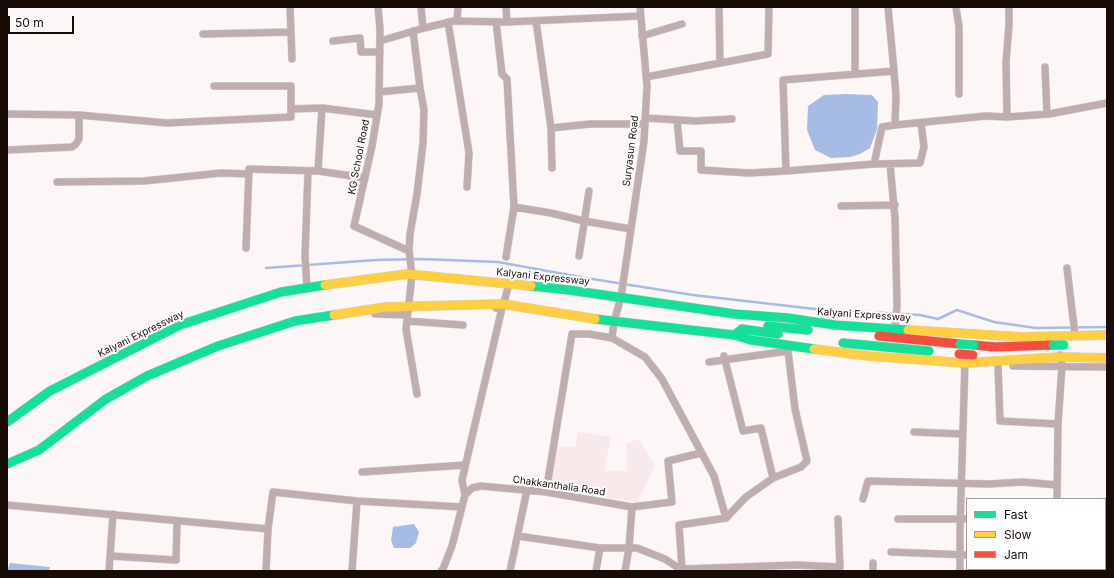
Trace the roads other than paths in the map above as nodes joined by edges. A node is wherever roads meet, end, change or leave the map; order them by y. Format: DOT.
graph roads {
  1 [pos="290,7"];
  2 [pos="378,7"];
  3 [pos="421,7"];
  4 [pos="458,7"];
  5 [pos="506,7"];
  6 [pos="640,7"];
  7 [pos="719,7"];
  8 [pos="769,7"];
  9 [pos="855,7"];
  10 [pos="888,7"];
  11 [pos="956,7"];
  12 [pos="1009,7"];
  13 [pos="640,16"];
  14 [pos="457,21"];
  15 [pos="536,21"];
  16 [pos="448,22"];
  17 [pos="496,22"];
  18 [pos="507,22"];
  19 [pos="682,24"];
  20 [pos="423,28"];
  21 [pos="413,31"];
  22 [pos="291,32"];
  23 [pos="203,34"];
  24 [pos="642,36"];
  25 [pos="333,41"];
  26 [pos="380,41"];
  27 [pos="380,52"];
  28 [pos="292,58"];
  29 [pos="720,63"];
  30 [pos="1045,67"];
  31 [pos="894,71"];
  32 [pos="854,74"];
  33 [pos="646,77"];
  34 [pos="214,86"];
  35 [pos="420,88"];
  36 [pos="379,92"];
  37 [pos="959,94"];
  38 [pos="1107,103"];
  39 [pos="322,108"];
  40 [pos="291,109"];
  41 [pos="7,114"];
  42 [pos="1047,114"];
  43 [pos="79,115"];
  44 [pos="377,115"];
  45 [pos="1007,117"];
  46 [pos="732,119"];
  47 [pos="677,120"];
  48 [pos="645,121"];
  49 [pos="921,123"];
  50 [pos="895,125"];
  51 [pos="551,128"];
  52 [pos="7,150"];
  53 [pos="874,164"];
  54 [pos="890,164"];
  55 [pos="552,168"];
  56 [pos="318,171"];
  57 [pos="786,171"];
  58 [pos="308,172"];
  59 [pos="249,174"];
  60 [pos="365,178"];
  61 [pos="57,182"];
  62 [pos="467,187"];
  63 [pos="589,191"];
  64 [pos="895,205"];
  65 [pos="841,206"];
  66 [pos="514,207"];
  67 [pos="584,221"];
  68 [pos="631,229"];
  69 [pos="246,248"];
  70 [pos="409,251"];
  71 [pos="579,256"];
  72 [pos="506,257"];
  73 [pos="1067,268"];
  74 [pos="412,275"];
  75 [pos="509,284"];
  76 [pos="307,288"];
  77 [pos="621,297"];
  78 [pos="502,306"];
  79 [pos="408,312"];
  80 [pos="742,315"];
  81 [pos="614,322"];
  82 [pos="312,323"];
  83 [pos="896,324"];
  84 [pos="463,325"];
  85 [pos="968,333"];
  86 [pos="1075,333"];
  87 [pos="734,335"];
  88 [pos="1057,335"];
  89 [pos="1107,335"];
  90 [pos="612,338"];
  91 [pos="812,339"];
  92 [pos="835,342"];
  93 [pos="1107,343"];
  94 [pos="787,347"];
  95 [pos="1060,353"];
  96 [pos="1107,353"];
  97 [pos="725,358"];
  98 [pos="1107,358"];
  99 [pos="709,362"];
  100 [pos="965,365"];
  101 [pos="998,366"];
  102 [pos="1107,367"];
  103 [pos="417,394"];
  104 [pos="7,422"];
  105 [pos="1058,424"];
  106 [pos="914,432"];
  107 [pos="963,434"];
  108 [pos="701,452"];
  109 [pos="7,464"];
  110 [pos="465,465"];
  111 [pos="362,472"];
  112 [pos="773,478"];
  113 [pos="961,483"];
  114 [pos="1057,486"];
  115 [pos="527,490"];
  116 [pos="546,492"];
  117 [pos="465,495"];
  118 [pos="1057,498"];
  119 [pos="864,499"];
  120 [pos="357,501"];
  121 [pos="7,504"];
  122 [pos="632,507"];
  123 [pos="462,508"];
  124 [pos="112,514"];
  125 [pos="726,518"];
  126 [pos="838,519"];
  127 [pos="898,519"];
  128 [pos="964,519"];
  129 [pos="177,521"];
  130 [pos="268,529"];
  131 [pos="518,536"];
  132 [pos="600,548"];
  133 [pos="629,548"];
  134 [pos="891,552"];
  135 [pos="963,555"];
  136 [pos="110,556"];
  137 [pos="873,563"];
  138 [pos="682,570"];
  139 [pos="109,571"];
  140 [pos="266,571"];
  141 [pos="352,571"];
  142 [pos="441,571"];
  143 [pos="510,571"];
  144 [pos="596,571"];
  145 [pos="626,571"];
  146 [pos="873,571"];
  147 [pos="960,571"];
  1 -- 22 [label="street"];
  2 -- 26 [label="street, KG School Road"];
  3 -- 20 [label="street"];
  4 -- 14 [label="street"];
  5 -- 18 [label="street"];
  6 -- 13 [label="street, Suryasun Road"];
  7 -- 29 [label="street"];
  8 -- 29 [label="street"];
  9 -- 32 [label="street"];
  10 -- 31 [label="street"];
  11 -- 37 [label="street"];
  12 -- 45 [label="street"];
  13 -- 15 [label="street"];
  13 -- 24 [label="street, Suryasun Road"];
  14 -- 16 [label="street"];
  14 -- 17 [label="street"];
  15 -- 18 [label="street"];
  15 -- 51 [label="street"];
  16 -- 20 [label="street"];
  16 -- 62 [label="street"];
  17 -- 18 [label="street"];
  17 -- 66 [label="street"];
  19 -- 24 [label="street"];
  20 -- 21 [label="street"];
  21 -- 26 [label="street"];
  21 -- 35 [label="street"];
  22 -- 23 [label="street"];
  22 -- 28 [label="street"];
  24 -- 33 [label="street, Suryasun Road"];
  25 -- 27 [label="street"];
  26 -- 27 [label="street, KG School Road"];
  27 -- 36 [label="street, KG School Road"];
  29 -- 33 [label="street"];
  30 -- 42 [label="street"];
  31 -- 32 [label="street"];
  31 -- 50 [label="street"];
  32 -- 57 [label="street"];
  33 -- 48 [label="street, Suryasun Road"];
  34 -- 40 [label="street"];
  35 -- 36 [label="street"];
  35 -- 70 [label="street"];
  36 -- 44 [label="street, KG School Road"];
  38 -- 42 [label="street"];
  39 -- 40 [label="street"];
  39 -- 44 [label="street"];
  39 -- 56 [label="street"];
  40 -- 43 [label="street"];
  41 -- 43 [label="street"];
  42 -- 45 [label="street"];
  43 -- 52 [label="street"];
  44 -- 60 [label="street, KG School Road"];
  45 -- 49 [label="street"];
  46 -- 47 [label="street"];
  47 -- 48 [label="street"];
  47 -- 57 [label="street"];
  48 -- 51 [label="street"];
  48 -- 68 [label="street, Suryasun Road"];
  49 -- 50 [label="street"];
  49 -- 54 [label="street"];
  50 -- 53 [label="street"];
  51 -- 55 [label="street"];
  53 -- 54 [label="street"];
  53 -- 57 [label="street"];
  54 -- 64 [label="street"];
  56 -- 58 [label="street"];
  56 -- 60 [label="street"];
  58 -- 59 [label="street"];
  58 -- 76 [label="street"];
  59 -- 61 [label="street"];
  59 -- 69 [label="street"];
  60 -- 70 [label="street, KG School Road"];
  63 -- 67 [label="street"];
  64 -- 65 [label="street"];
  64 -- 83 [label="street"];
  66 -- 67 [label="street"];
  66 -- 72 [label="street"];
  67 -- 68 [label="street"];
  67 -- 71 [label="street"];
  68 -- 77 [label="street, Suryasun Road"];
  70 -- 74 [label="street"];
  73 -- 86 [label="street"];
  74 -- 75 [label="highway, Kalyani Expressway"];
  74 -- 76 [label="highway, Kalyani Expressway"];
  74 -- 79 [label="street"];
  75 -- 77 [label="highway, Kalyani Expressway"];
  75 -- 78 [label="street"];
  76 -- 104 [label="highway, Kalyani Expressway"];
  77 -- 80 [label="highway, Kalyani Expressway"];
  77 -- 81 [label="street, Suryasun Road"];
  78 -- 79 [label="highway"];
  78 -- 81 [label="highway"];
  78 -- 110 [label="street"];
  79 -- 82 [label="street"];
  79 -- 84 [label="street"];
  79 -- 103 [label="street"];
  79 -- 109 [label="highway"];
  80 -- 83 [label="highway, Kalyani Expressway"];
  80 -- 95 [label="highway, bridge"];
  81 -- 87 [label="highway"];
  81 -- 90 [label="street, Suryasun Road"];
  83 -- 85 [label="highway, Kalyani Expressway"];
  85 -- 88 [label="highway, Kalyani Expressway"];
  85 -- 100 [label="street"];
  86 -- 88 [label="highway, Kalyani Expressway"];
  86 -- 89 [label="highway, Kalyani Expressway"];
  87 -- 91 [label="highway"];
  87 -- 94 [label="highway"];
  88 -- 95 [label="street"];
  90 -- 108 [label="street"];
  90 -- 116 [label="street"];
  92 -- 95 [label="highway, bridge"];
  93 -- 95 [label="highway"];
  94 -- 97 [label="street"];
  94 -- 100 [label="highway"];
  94 -- 112 [label="street"];
  95 -- 96 [label="highway"];
  95 -- 98 [label="highway"];
  95 -- 100 [label="highway"];
  95 -- 101 [label="street"];
  95 -- 102 [label="street"];
  95 -- 105 [label="street"];
  97 -- 99 [label="street"];
  97 -- 112 [label="street"];
  100 -- 101 [label="street"];
  100 -- 107 [label="street"];
  101 -- 105 [label="street"];
  105 -- 114 [label="street"];
  106 -- 107 [label="street"];
  107 -- 113 [label="street"];
  108 -- 122 [label="street, Chakkanthalia Road"];
  108 -- 125 [label="street"];
  110 -- 111 [label="street"];
  110 -- 117 [label="street"];
  112 -- 125 [label="street"];
  113 -- 114 [label="street"];
  113 -- 119 [label="street"];
  113 -- 128 [label="street"];
  114 -- 118 [label="street"];
  115 -- 116 [label="street, Chakkanthalia Road"];
  115 -- 117 [label="street, Chakkanthalia Road"];
  115 -- 131 [label="street"];
  116 -- 122 [label="street, Chakkanthalia Road"];
  117 -- 123 [label="street"];
  120 -- 123 [label="street"];
  120 -- 130 [label="street"];
  120 -- 141 [label="street"];
  121 -- 124 [label="street"];
  122 -- 133 [label="street"];
  123 -- 142 [label="street"];
  124 -- 129 [label="street"];
  124 -- 136 [label="street"];
  125 -- 138 [label="street"];
  126 -- 138 [label="street"];
  127 -- 128 [label="street"];
  128 -- 135 [label="street"];
  129 -- 130 [label="street"];
  129 -- 136 [label="street"];
  130 -- 140 [label="street"];
  131 -- 132 [label="street"];
  131 -- 143 [label="street"];
  132 -- 133 [label="street"];
  132 -- 144 [label="street"];
  133 -- 138 [label="street"];
  133 -- 145 [label="street"];
  134 -- 135 [label="street"];
  135 -- 147 [label="street"];
  136 -- 139 [label="street"];
  137 -- 146 [label="street"];
}
